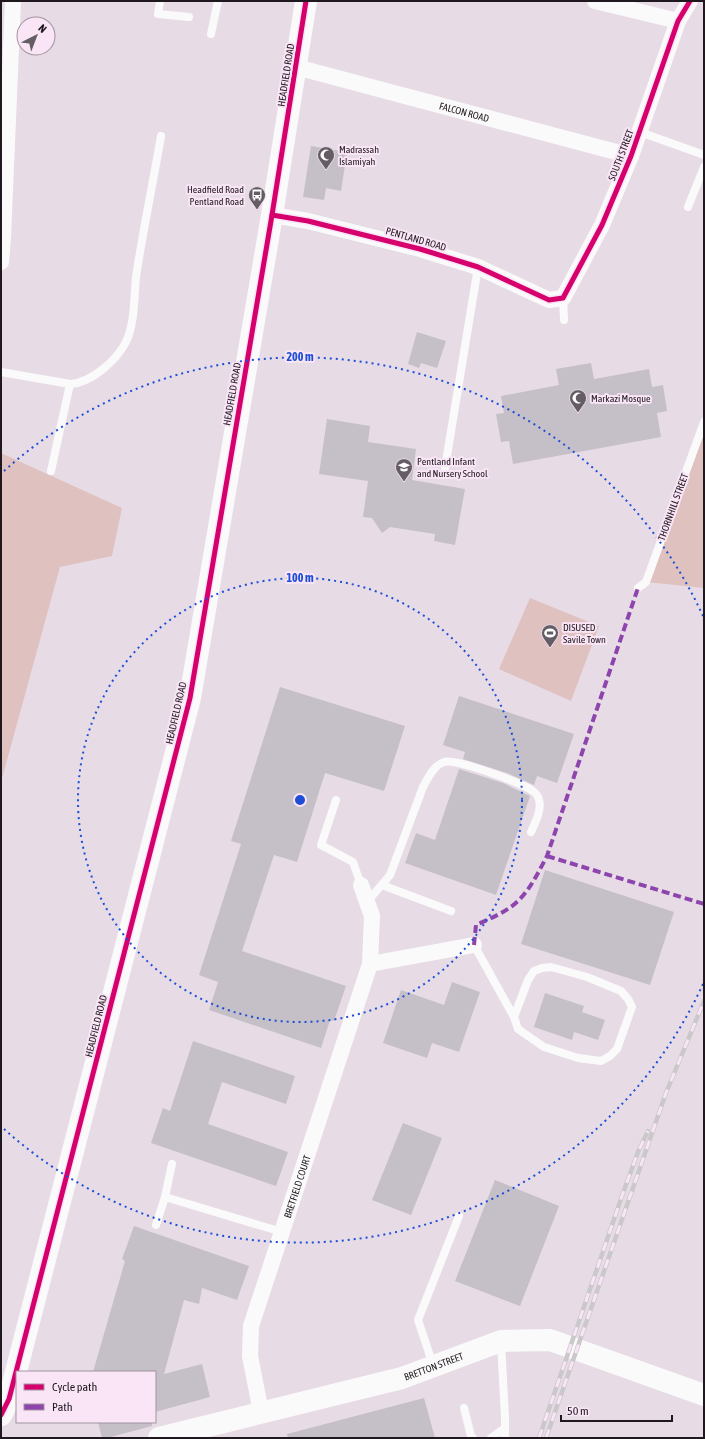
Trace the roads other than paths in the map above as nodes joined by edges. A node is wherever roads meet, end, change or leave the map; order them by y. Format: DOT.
graph roads {
  1 [pos="12,1"];
  2 [pos="160,1"];
  3 [pos="218,1"];
  4 [pos="306,1"];
  5 [pos="595,1"];
  6 [pos="690,1"];
  7 [pos="189,18"];
  8 [pos="678,22"];
  9 [pos="211,34"];
  10 [pos="296,67"];
  11 [pos="640,132"];
  12 [pos="161,136"];
  13 [pos="704,155"];
  14 [pos="631,156"];
  15 [pos="704,167"];
  16 [pos="688,207"];
  17 [pos="272,215"];
  18 [pos="2,237"];
  19 [pos="1,262"];
  20 [pos="478,267"];
  21 [pos="556,299"];
  22 [pos="564,320"];
  23 [pos="1,372"];
  24 [pos="70,384"];
  25 [pos="704,422"];
  26 [pos="446,468"];
  27 [pos="51,471"];
  28 [pos="638,588"];
  29 [pos="336,800"];
  30 [pos="531,832"];
  31 [pos="361,885"];
  32 [pos="382,885"];
  33 [pos="367,902"];
  34 [pos="451,911"];
  35 [pos="474,945"];
  36 [pos="370,964"];
  37 [pos="514,1017"];
  38 [pos="172,1164"];
  39 [pos="165,1197"];
  40 [pos="459,1216"];
  41 [pos="156,1225"];
  42 [pos="282,1232"];
  43 [pos="501,1341"];
  44 [pos="434,1366"];
  45 [pos="16,1371"];
  46 [pos="16,1372"];
  47 [pos="704,1395"];
  48 [pos="464,1408"];
  49 [pos="262,1412"];
  50 [pos="1,1415"];
  51 [pos="505,1428"];
  52 [pos="159,1438"];
  53 [pos="473,1438"];
  54 [pos="490,1438"];
  55 [pos="505,1438"];
  1 -- 18 [label="street"];
  2 -- 7 [label="lane"];
  3 -- 9 [label="lane"];
  4 -- 10 [label="street, HEADFIELD ROAD"];
  5 -- 8 [label="street"];
  6 -- 8 [label="street, SOUTH STREET"];
  8 -- 11 [label="street, SOUTH STREET"];
  10 -- 14 [label="street, FALCON ROAD"];
  10 -- 17 [label="street, HEADFIELD ROAD"];
  11 -- 13 [label="lane"];
  11 -- 14 [label="street, SOUTH STREET"];
  12 -- 24 [label="lane"];
  14 -- 21 [label="street, SOUTH STREET"];
  15 -- 16 [label="lane"];
  17 -- 20 [label="street, PENTLAND ROAD"];
  17 -- 45 [label="street, HEADFIELD ROAD"];
  18 -- 19 [label="street"];
  20 -- 21 [label="street, PENTLAND ROAD"];
  20 -- 26 [label="lane"];
  21 -- 22 [label="lane"];
  23 -- 24 [label="lane"];
  24 -- 27 [label="lane"];
  25 -- 28 [label="lane, THORNHILL STREET"];
  29 -- 31 [label="lane"];
  30 -- 32 [label="lane"];
  31 -- 33 [label="street, BRETFIELD COURT"];
  32 -- 33 [label="lane"];
  32 -- 34 [label="lane"];
  33 -- 36 [label="street, BRETFIELD COURT"];
  35 -- 36 [label="street"];
  35 -- 37 [label="lane"];
  36 -- 42 [label="street, BRETFIELD COURT"];
  37 -- 37 [label="lane"];
  38 -- 39 [label="lane"];
  39 -- 41 [label="lane"];
  39 -- 42 [label="lane"];
  40 -- 44 [label="lane"];
  42 -- 49 [label="street, BRETFIELD COURT"];
  43 -- 44 [label="street, BRETTON STREET"];
  43 -- 47 [label="street, BRETTON STREET"];
  43 -- 51 [label="lane"];
  44 -- 49 [label="street, BRETTON STREET"];
  46 -- 50 [label="street, HEADFIELD ROAD"];
  48 -- 53 [label="lane"];
  49 -- 52 [label="street, BRETTON STREET"];
  51 -- 54 [label="lane"];
  51 -- 55 [label="lane"];
}
